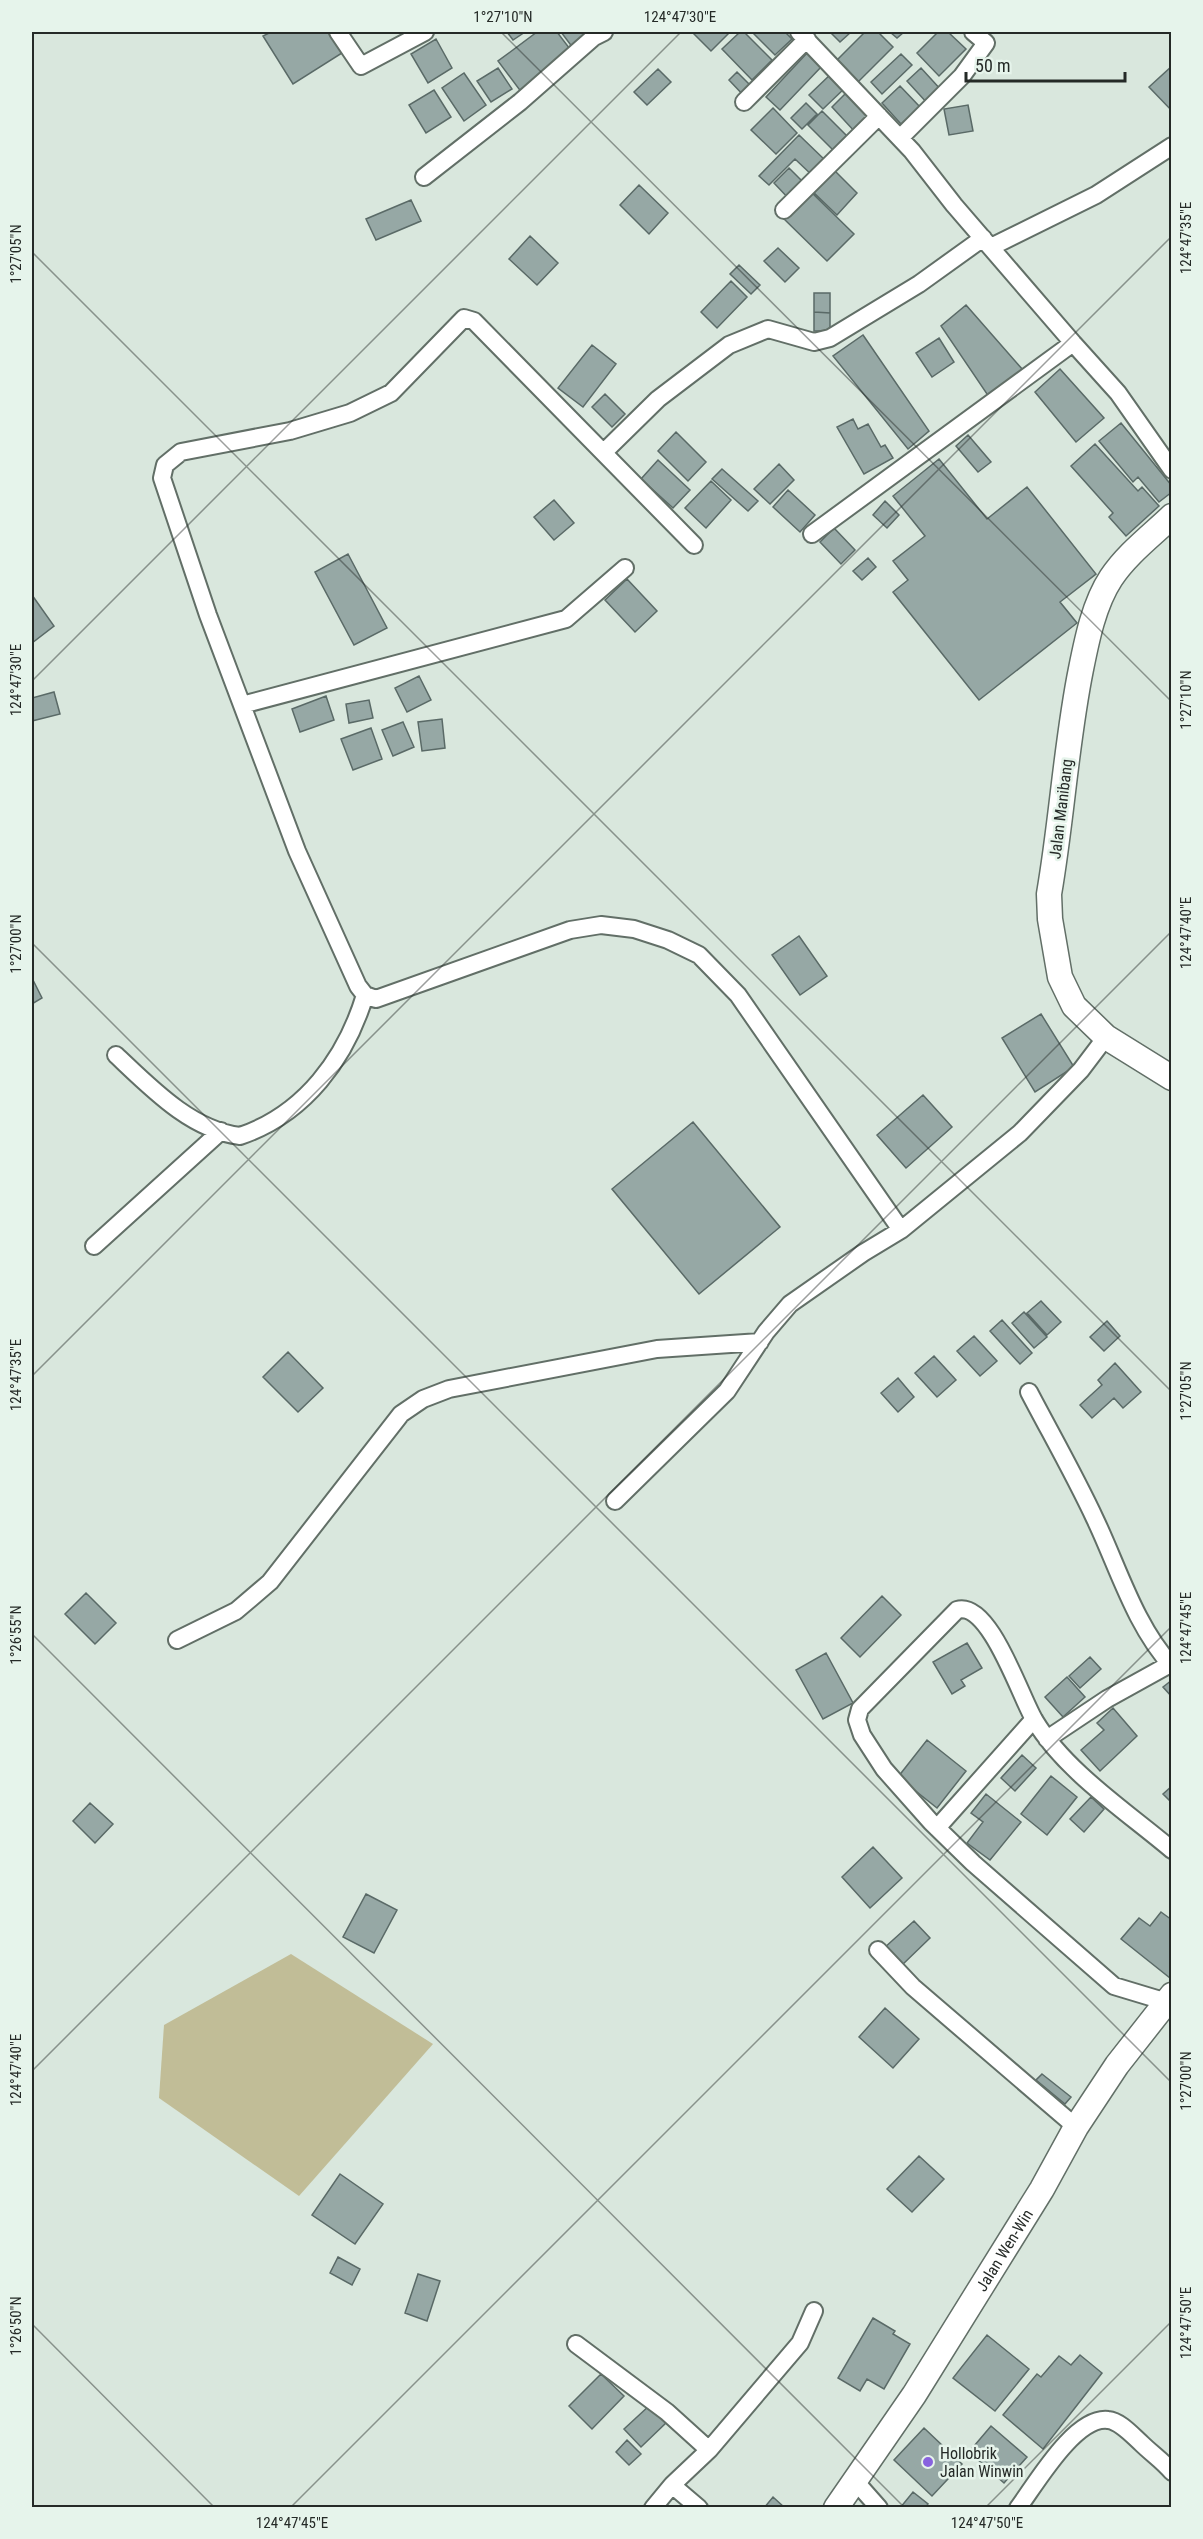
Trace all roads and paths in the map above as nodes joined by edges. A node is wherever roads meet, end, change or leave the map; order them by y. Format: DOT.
graph roads {
  1 [pos="338,32"];
  2 [pos="425,32"];
  3 [pos="604,32"];
  4 [pos="973,32"];
  5 [pos="803,35"];
  6 [pos="990,37"];
  7 [pos="744,102"];
  8 [pos="879,116"];
  9 [pos="900,138"];
  10 [pos="1172,146"];
  11 [pos="424,177"];
  12 [pos="784,210"];
  13 [pos="987,242"];
  14 [pos="1073,343"];
  15 [pos="604,452"];
  16 [pos="1172,470"];
  17 [pos="1172,516"];
  18 [pos="812,534"];
  19 [pos="694,545"];
  20 [pos="625,568"];
  21 [pos="242,705"];
  22 [pos="365,995"];
  23 [pos="1106,1037"];
  24 [pos="116,1056"];
  25 [pos="1172,1078"];
  26 [pos="221,1131"];
  27 [pos="901,1230"];
  28 [pos="94,1246"];
  29 [pos="760,1342"];
  30 [pos="1029,1392"];
  31 [pos="615,1500"];
  32 [pos="177,1640"];
  33 [pos="1171,1665"];
  34 [pos="1034,1719"];
  35 [pos="1047,1739"];
  36 [pos="937,1828"];
  37 [pos="1172,1850"];
  38 [pos="878,1950"];
  39 [pos="1170,2001"];
  40 [pos="1076,2127"];
  41 [pos="814,2311"];
  42 [pos="576,2344"];
  43 [pos="709,2450"];
  44 [pos="1172,2472"];
  45 [pos="856,2482"];
  46 [pos="672,2485"];
  47 [pos="653,2508"];
  48 [pos="699,2508"];
  49 [pos="837,2508"];
  50 [pos="879,2508"];
  51 [pos="1018,2508"];
  1 -- 2 [label="street"];
  3 -- 11 [label="street"];
  4 -- 6 [label="street"];
  5 -- 7 [label="street"];
  5 -- 8 [label="street"];
  6 -- 9 [label="street"];
  8 -- 9 [label="street"];
  8 -- 12 [label="street"];
  9 -- 13 [label="street"];
  10 -- 13 [label="street"];
  13 -- 14 [label="street"];
  13 -- 15 [label="street"];
  14 -- 16 [label="street"];
  14 -- 18 [label="street"];
  15 -- 19 [label="street"];
  15 -- 21 [label="street"];
  17 -- 23 [label="street, Jalan Manibang"];
  20 -- 21 [label="street"];
  21 -- 22 [label="street"];
  22 -- 26 [label="street"];
  22 -- 27 [label="street"];
  23 -- 25 [label="street, Jalan Manibang"];
  23 -- 27 [label="street"];
  24 -- 26 [label="street"];
  26 -- 28 [label="street"];
  27 -- 29 [label="street"];
  29 -- 31 [label="street"];
  29 -- 32 [label="street"];
  30 -- 33 [label="street"];
  33 -- 35 [label="street"];
  34 -- 35 [label="street"];
  34 -- 36 [label="street"];
  34 -- 36 [label="street"];
  35 -- 37 [label="street"];
  36 -- 39 [label="street"];
  38 -- 40 [label="street"];
  39 -- 40 [label="street, Jalan Wen-Win"];
  40 -- 45 [label="street, Jalan Wen-Win"];
  41 -- 43 [label="street"];
  42 -- 43 [label="street"];
  43 -- 46 [label="street"];
  44 -- 51 [label="street"];
  45 -- 49 [label="street, Jalan Wen-Win"];
  45 -- 50 [label="street"];
  46 -- 47 [label="street"];
  46 -- 48 [label="street"];
}
